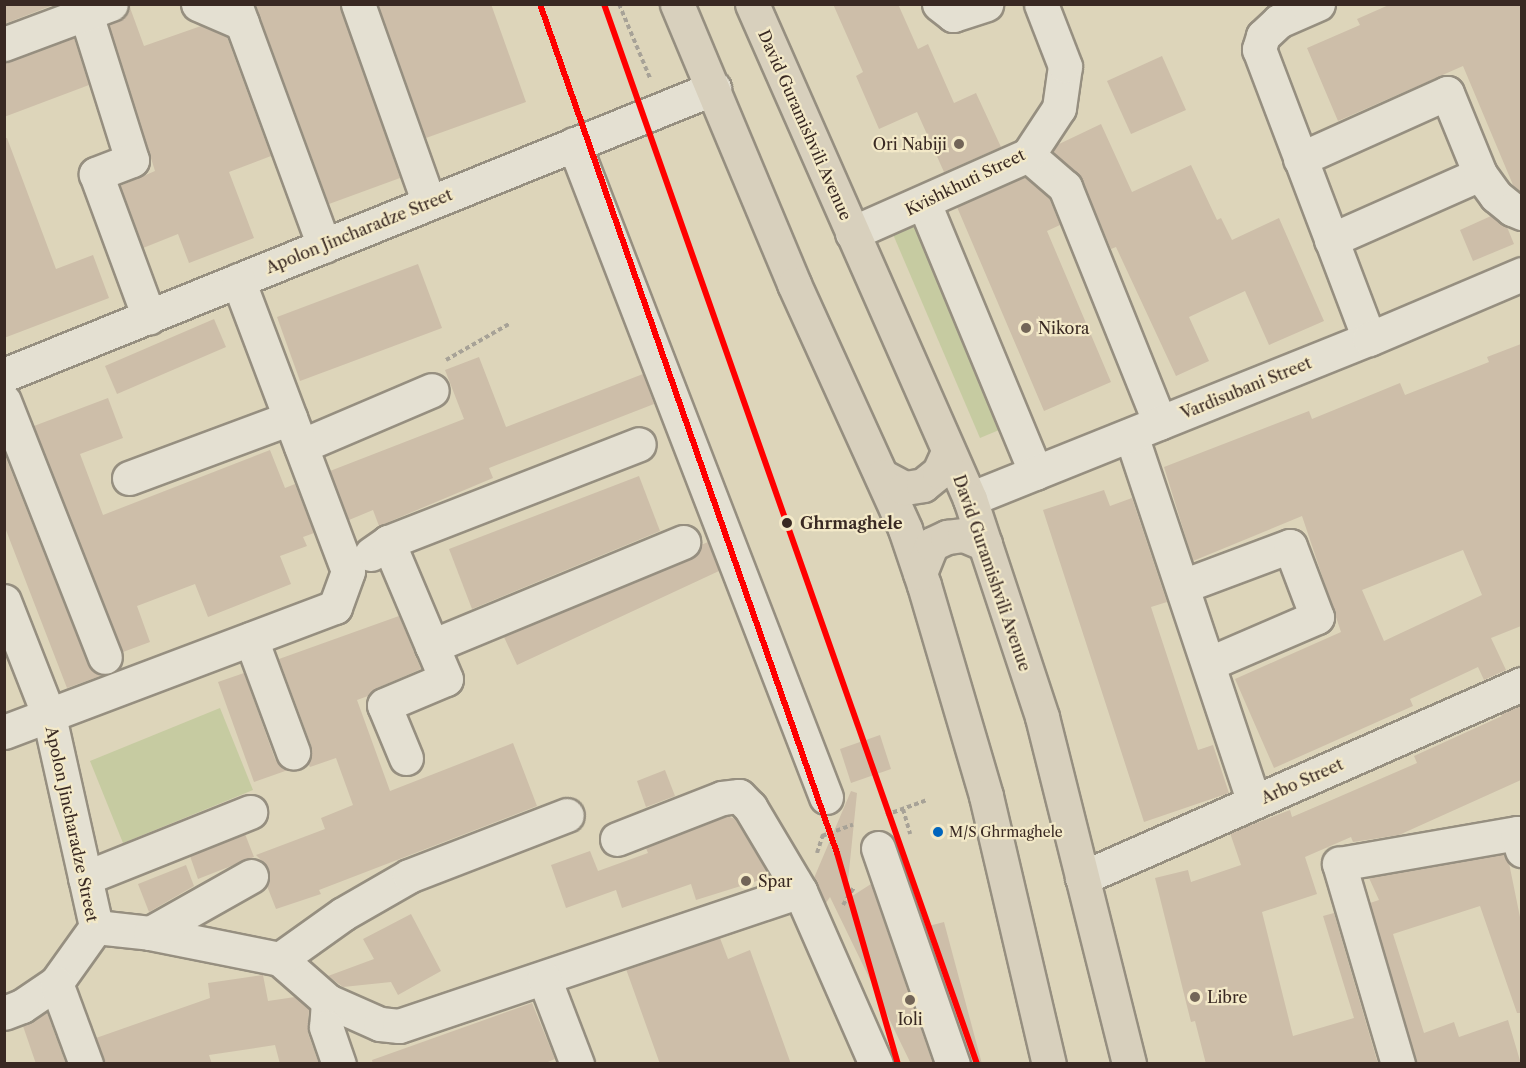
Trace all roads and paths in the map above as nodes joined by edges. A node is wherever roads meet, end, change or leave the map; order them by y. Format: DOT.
graph roads {
  1 [pos="198,4"];
  2 [pos="358,4"];
  3 [pos="619,4"];
  4 [pos="677,4"];
  5 [pos="752,4"];
  6 [pos="939,4"];
  7 [pos="986,4"];
  8 [pos="1041,4"];
  9 [pos="1317,4"];
  10 [pos="98,9"];
  11 [pos="238,14"];
  12 [pos="4,44"];
  13 [pos="714,88"];
  14 [pos="672,104"];
  15 [pos="574,144"];
  16 [pos="1028,155"];
  17 [pos="1300,159"];
  18 [pos="1480,174"];
  19 [pos="429,203"];
  20 [pos="924,203"];
  21 [pos="1521,213"];
  22 [pos="852,233"];
  23 [pos="1331,240"];
  24 [pos="324,246"];
  25 [pos="1521,274"];
  26 [pos="238,280"];
  27 [pos="149,317"];
  28 [pos="509,324"];
  29 [pos="1369,339"];
  30 [pos="4,375"];
  31 [pos="432,390"];
  32 [pos="4,400"];
  33 [pos="1145,429"];
  34 [pos="296,432"];
  35 [pos="639,444"];
  36 [pos="948,452"];
  37 [pos="1036,473"];
  38 [pos="882,476"];
  39 [pos="129,478"];
  40 [pos="970,500"];
  41 [pos="388,542"];
  42 [pos="683,542"];
  43 [pos="985,544"];
  44 [pos="348,571"];
  45 [pos="920,573"];
  46 [pos="1183,586"];
  47 [pos="4,602"];
  48 [pos="251,639"];
  49 [pos="432,646"];
  50 [pos="105,657"];
  51 [pos="1210,663"];
  52 [pos="1521,684"];
  53 [pos="49,716"];
  54 [pos="4,732"];
  55 [pos="293,752"];
  56 [pos="406,758"];
  57 [pos="826,798"];
  58 [pos="1254,802"];
  59 [pos="250,812"];
  60 [pos="567,815"];
  61 [pos="617,838"];
  62 [pos="878,848"];
  63 [pos="1521,850"];
  64 [pos="251,876"];
  65 [pos="85,878"];
  66 [pos="1082,878"];
  67 [pos="800,891"];
  68 [pos="96,927"];
  69 [pos="150,933"];
  70 [pos="280,959"];
  71 [pos="544,978"];
  72 [pos="56,982"];
  73 [pos="328,1001"];
  74 [pos="4,1013"];
  75 [pos="86,1064"];
  76 [pos="339,1064"];
  77 [pos="577,1064"];
  78 [pos="876,1064"];
  79 [pos="953,1064"];
  80 [pos="1049,1064"];
  81 [pos="1130,1064"];
  82 [pos="1398,1064"];
  1 -- 11 [label="street"];
  2 -- 19 [label="street"];
  3 -- 14 [label="path"];
  4 -- 13 [label="main road"];
  5 -- 22 [label="main road, David Guramishvili Avenue"];
  6 -- 7 [label="street"];
  8 -- 16 [label="street, Kvishkhuti Street"];
  9 -- 17 [label="street"];
  10 -- 12 [label="street"];
  10 -- 27 [label="street"];
  11 -- 24 [label="street"];
  13 -- 14 [label="street, Apolon Jincharadze Street"];
  13 -- 38 [label="main road"];
  14 -- 15 [label="street, Apolon Jincharadze Street"];
  15 -- 19 [label="street, Apolon Jincharadze Street"];
  15 -- 57 [label="street"];
  16 -- 20 [label="street, Kvishkhuti Street"];
  16 -- 33 [label="street"];
  17 -- 18 [label="street"];
  17 -- 23 [label="street"];
  18 -- 21 [label="street"];
  18 -- 23 [label="street"];
  19 -- 24 [label="street, Apolon Jincharadze Street"];
  20 -- 22 [label="street, Kvishkhuti Street"];
  20 -- 37 [label="street"];
  22 -- 36 [label="main road, David Guramishvili Avenue"];
  23 -- 29 [label="street"];
  24 -- 26 [label="street, Apolon Jincharadze Street"];
  25 -- 29 [label="street, Vardisubani Street"];
  26 -- 27 [label="street, Apolon Jincharadze Street"];
  26 -- 34 [label="street"];
  27 -- 30 [label="street, Apolon Jincharadze Street"];
  28 -- 31 [label="path"];
  29 -- 33 [label="street, Vardisubani Street"];
  31 -- 34 [label="street"];
  32 -- 50 [label="street"];
  33 -- 37 [label="street, Vardisubani Street"];
  33 -- 46 [label="street"];
  34 -- 39 [label="street"];
  34 -- 44 [label="street"];
  35 -- 41 [label="street"];
  36 -- 38 [label="main road"];
  36 -- 40 [label="main road, David Guramishvili Avenue"];
  37 -- 40 [label="street, Vardisubani Street"];
  38 -- 45 [label="main road"];
  40 -- 43 [label="main road, David Guramishvili Avenue"];
  41 -- 44 [label="street"];
  41 -- 49 [label="street"];
  42 -- 49 [label="street"];
  43 -- 45 [label="main road"];
  43 -- 66 [label="main road, David Guramishvili Avenue"];
  44 -- 48 [label="street"];
  45 -- 80 [label="main road"];
  46 -- 51 [label="street"];
  46 -- 51 [label="street"];
  47 -- 53 [label="street, Apolon Jincharadze Street"];
  48 -- 53 [label="street"];
  48 -- 55 [label="street"];
  49 -- 56 [label="street"];
  51 -- 58 [label="street"];
  52 -- 58 [label="street, Arbo Street"];
  53 -- 54 [label="street"];
  53 -- 65 [label="street, Apolon Jincharadze Street"];
  58 -- 66 [label="street, Arbo Street"];
  59 -- 65 [label="street"];
  60 -- 70 [label="street"];
  61 -- 67 [label="street"];
  62 -- 79 [label="street"];
  63 -- 82 [label="street"];
  64 -- 69 [label="street"];
  65 -- 68 [label="street, Apolon Jincharadze Street"];
  66 -- 81 [label="main road, David Guramishvili Avenue"];
  67 -- 71 [label="street"];
  67 -- 78 [label="street"];
  68 -- 69 [label="street"];
  68 -- 72 [label="street, Apolon Jincharadze Street"];
  69 -- 70 [label="street"];
  70 -- 73 [label="street"];
  71 -- 73 [label="street"];
  71 -- 77 [label="street"];
  72 -- 74 [label="street, Apolon Jincharadze Street"];
  72 -- 75 [label="street"];
  73 -- 76 [label="street"];
}
